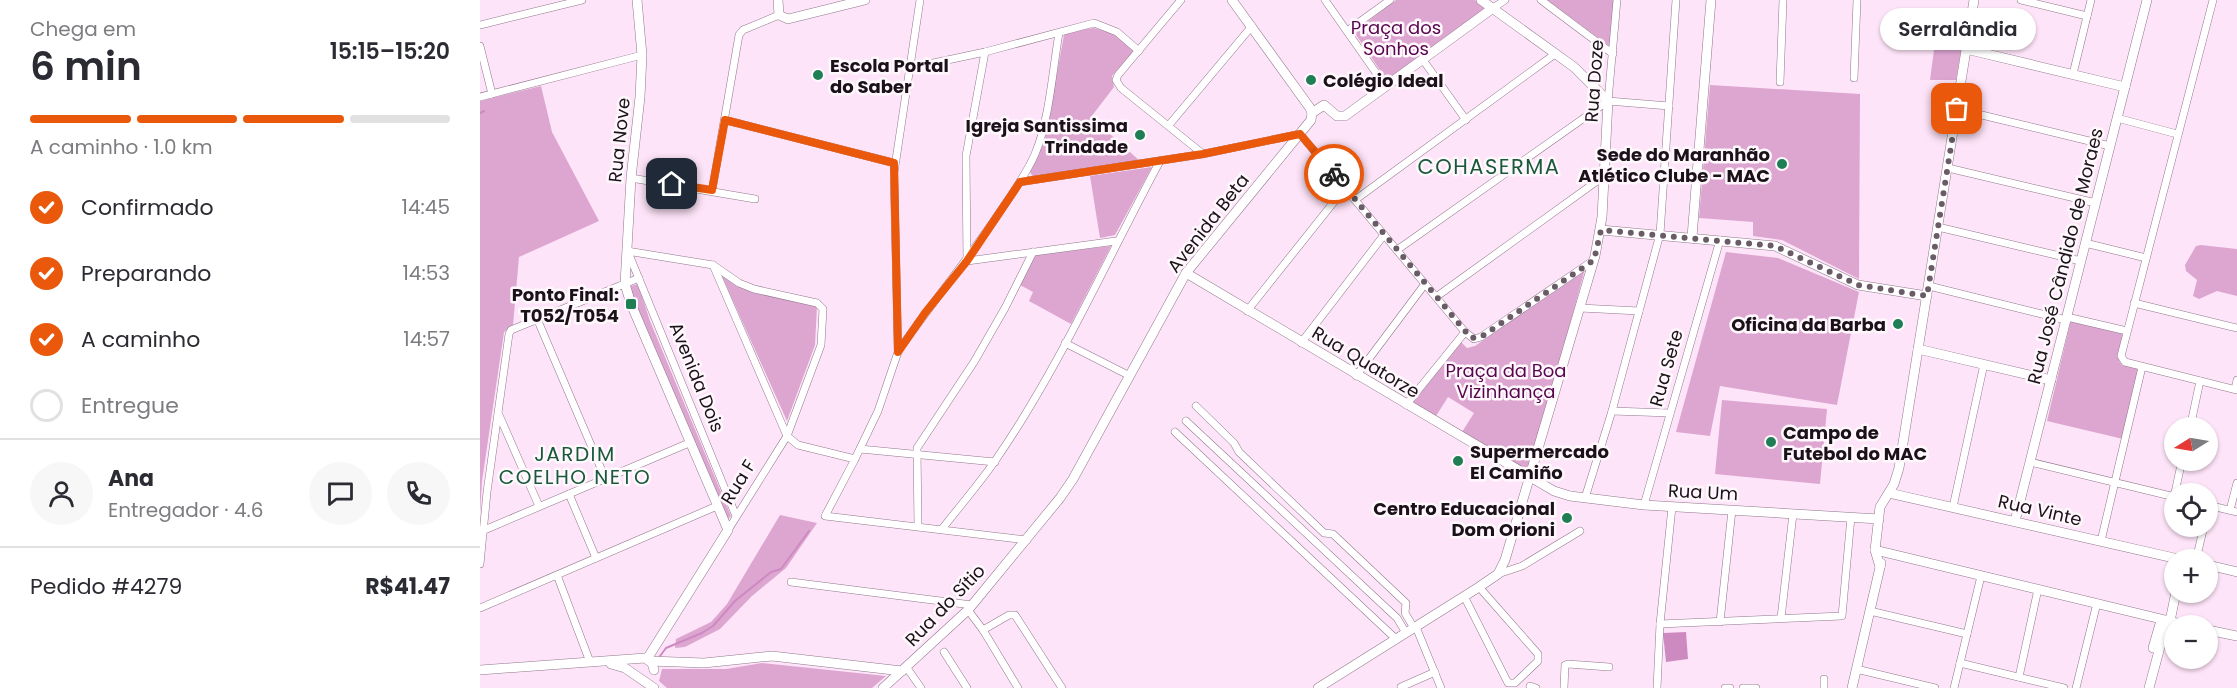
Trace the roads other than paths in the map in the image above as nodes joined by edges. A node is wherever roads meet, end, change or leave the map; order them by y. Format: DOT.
graph roads {
  1 [pos="582,0"];
  2 [pos="638,0"];
  3 [pos="778,0"];
  4 [pos="865,0"];
  5 [pos="920,0"];
  6 [pos="1181,0"];
  7 [pos="1232,0"];
  8 [pos="1325,0"];
  9 [pos="1390,0"];
  10 [pos="1481,0"];
  11 [pos="1505,0"];
  12 [pos="1541,0"];
  13 [pos="1617,0"];
  14 [pos="1676,0"];
  15 [pos="1711,0"];
  16 [pos="1784,0"];
  17 [pos="1857,0"];
  18 [pos="1974,0"];
  19 [pos="2021,0"];
  20 [pos="2091,0"];
  21 [pos="2147,0"];
  22 [pos="2213,0"];
  23 [pos="1492,4"];
  24 [pos="779,15"];
  25 [pos="2087,16"];
  26 [pos="480,25"];
  27 [pos="1252,26"];
  28 [pos="1347,31"];
  29 [pos="1059,33"];
  30 [pos="480,46"];
  31 [pos="1966,49"];
  32 [pos="1139,51"];
  33 [pos="985,52"];
  34 [pos="1555,54"];
  35 [pos="1613,54"];
  36 [pos="642,55"];
  37 [pos="1423,60"];
  38 [pos="910,68"];
  39 [pos="2073,74"];
  40 [pos="1854,78"];
  41 [pos="1780,82"];
  42 [pos="1386,87"];
  43 [pos="2125,87"];
  44 [pos="492,94"];
  45 [pos="480,96"];
  46 [pos="1608,101"];
  47 [pos="1669,106"];
  48 [pos="1957,109"];
  49 [pos="1312,113"];
  50 [pos="2117,118"];
  51 [pos="725,120"];
  52 [pos="1466,120"];
  53 [pos="1168,125"];
  54 [pos="1300,134"];
  55 [pos="2177,134"];
  56 [pos="2110,146"];
  57 [pos="1203,154"];
  58 [pos="1160,161"];
  59 [pos="894,163"];
  60 [pos="1948,168"];
  61 [pos="1604,176"];
  62 [pos="631,178"];
  63 [pos="1020,182"];
  64 [pos="1345,188"];
  65 [pos="712,190"];
  66 [pos="755,199"];
  67 [pos="1355,200"];
  68 [pos="2096,203"];
  69 [pos="1938,227"];
  70 [pos="1601,230"];
  71 [pos="1660,234"];
  72 [pos="1384,235"];
  73 [pos="1692,237"];
  74 [pos="1720,240"];
  75 [pos="1116,241"];
  76 [pos="2085,243"];
  77 [pos="1397,250"];
  78 [pos="627,251"];
  79 [pos="1033,252"];
  80 [pos="2146,258"];
  81 [pos="1594,260"];
  82 [pos="967,261"];
  83 [pos="2081,261"];
  84 [pos="712,265"];
  85 [pos="1186,273"];
  86 [pos="639,278"];
  87 [pos="625,284"];
  88 [pos="1425,284"];
  89 [pos="1929,286"];
  90 [pos="1927,296"];
  91 [pos="1436,297"];
  92 [pos="2134,303"];
  93 [pos="1580,308"];
  94 [pos="1247,311"];
  95 [pos="1639,311"];
  96 [pos="2066,318"];
  97 [pos="538,321"];
  98 [pos="2237,328"];
  99 [pos="1465,332"];
  100 [pos="2127,332"];
  101 [pos="1300,342"];
  102 [pos="1065,343"];
  103 [pos="1918,349"];
  104 [pos="898,352"];
  105 [pos="1984,364"];
  106 [pos="2142,367"];
  107 [pos="1130,376"];
  108 [pos="1356,376"];
  109 [pos="2051,380"];
  110 [pos="2237,380"];
  111 [pos="2200,381"];
  112 [pos="2236,389"];
  113 [pos="1406,405"];
  114 [pos="1196,406"];
  115 [pos="1612,411"];
  116 [pos="498,413"];
  117 [pos="1670,413"];
  118 [pos="2192,417"];
  119 [pos="1186,421"];
  120 [pos="1174,432"];
  121 [pos="787,436"];
  122 [pos="689,443"];
  123 [pos="860,449"];
  124 [pos="916,453"];
  125 [pos="855,459"];
  126 [pos="995,462"];
  127 [pos="2030,462"];
  128 [pos="605,478"];
  129 [pos="1530,478"];
  130 [pos="2115,483"];
  131 [pos="2237,483"];
  132 [pos="1889,493"];
  133 [pos="569,494"];
  134 [pos="2164,495"];
  135 [pos="1585,498"];
  136 [pos="1644,505"];
  137 [pos="539,506"];
  138 [pos="717,506"];
  139 [pos="1672,507"];
  140 [pos="1953,507"];
  141 [pos="2218,508"];
  142 [pos="1732,510"];
  143 [pos="2234,511"];
  144 [pos="1793,514"];
  145 [pos="736,516"];
  146 [pos="1851,517"];
  147 [pos="1879,519"];
  148 [pos="2015,521"];
  149 [pos="918,526"];
  150 [pos="942,529"];
  151 [pos="728,530"];
  152 [pos="482,531"];
  153 [pos="1580,531"];
  154 [pos="1027,540"];
  155 [pos="2101,541"];
  156 [pos="1879,551"];
  157 [pos="2164,556"];
  158 [pos="597,558"];
  159 [pos="480,564"];
  160 [pos="2218,567"];
  161 [pos="2237,572"];
  162 [pos="1498,574"];
  163 [pos="557,575"];
  164 [pos="1981,576"];
  165 [pos="791,582"];
  166 [pos="1479,587"];
  167 [pos="2038,589"];
  168 [pos="1464,596"];
  169 [pos="2097,603"];
  170 [pos="480,608"];
  171 [pos="970,608"];
  172 [pos="1870,611"];
  173 [pos="1781,618"];
  174 [pos="1720,622"];
  175 [pos="2164,622"];
  176 [pos="2164,623"];
  177 [pos="1660,624"];
  178 [pos="1412,629"];
  179 [pos="983,630"];
  180 [pos="2164,632"];
  181 [pos="2218,632"];
  182 [pos="1966,634"];
  183 [pos="2237,636"];
  184 [pos="2218,637"];
  185 [pos="1396,639"];
  186 [pos="2237,642"];
  187 [pos="944,652"];
  188 [pos="590,662"];
  189 [pos="1960,663"];
  190 [pos="649,664"];
  191 [pos="1609,667"];
  192 [pos="905,669"];
  193 [pos="1856,669"];
  194 [pos="480,670"];
  195 [pos="1435,672"];
  196 [pos="638,676"];
  197 [pos="2019,677"];
  198 [pos="1824,679"];
  199 [pos="653,687"];
  200 [pos="1401,687"];
  201 [pos="883,688"];
  202 [pos="921,688"];
  203 [pos="967,688"];
  204 [pos="1018,688"];
  205 [pos="1062,688"];
  206 [pos="1318,688"];
  207 [pos="1441,688"];
  208 [pos="1564,688"];
  209 [pos="1657,688"];
  210 [pos="1725,688"];
  211 [pos="1731,688"];
  212 [pos="1743,688"];
  213 [pos="1756,688"];
  214 [pos="1824,688"];
  215 [pos="1852,688"];
  216 [pos="1935,688"];
  217 [pos="1954,688"];
  218 [pos="2064,688"];
  219 [pos="2076,688"];
  220 [pos="2143,688"];
  221 [pos="2149,688"];
  1 -- 26 [label="street"];
  2 -- 36 [label="street, Rua Nove"];
  3 -- 24 [label="street"];
  4 -- 24 [label="street"];
  5 -- 38 [label="street"];
  6 -- 32 [label="street"];
  7 -- 27 [label="street"];
  8 -- 28 [label="street"];
  9 -- 28 [label="street"];
  10 -- 23 [label="street"];
  11 -- 23 [label="street"];
  12 -- 35 [label="street"];
  13 -- 35 [label="street, Rua Doze"];
  14 -- 47 [label="street"];
  15 -- 73 [label="street"];
  16 -- 41 [label="street"];
  17 -- 40 [label="street"];
  18 -- 31 [label="street"];
  19 -- 25 [label="street"];
  20 -- 25 [label="street"];
  21 -- 43 [label="street, Rua José Cândido de Moraes"];
  22 -- 55 [label="street"];
  23 -- 34 [label="street"];
  23 -- 37 [label="street"];
  24 -- 51 [label="street"];
  25 -- 39 [label="street"];
  27 -- 49 [label="street"];
  27 -- 53 [label="street"];
  28 -- 42 [label="street"];
  29 -- 32 [label="street"];
  29 -- 33 [label="street"];
  29 -- 63 [label="street"];
  30 -- 44 [label="street"];
  31 -- 39 [label="street"];
  31 -- 48 [label="street"];
  32 -- 53 [label="street"];
  33 -- 38 [label="street"];
  33 -- 82 [label="street"];
  34 -- 46 [label="street"];
  34 -- 52 [label="street"];
  35 -- 46 [label="street, Rua Doze"];
  36 -- 44 [label="street"];
  36 -- 62 [label="street, Rua Nove"];
  37 -- 42 [label="street"];
  37 -- 52 [label="street"];
  38 -- 59 [label="street"];
  39 -- 43 [label="street"];
  42 -- 49 [label="street"];
  43 -- 50 [label="street, Rua José Cândido de Moraes"];
  44 -- 45 [label="street"];
  46 -- 47 [label="street"];
  46 -- 61 [label="street, Rua Doze"];
  46 -- 77 [label="street"];
  47 -- 71 [label="street"];
  48 -- 56 [label="street"];
  48 -- 60 [label="street"];
  49 -- 54 [label="street, Avenida Beta"];
  50 -- 55 [label="street"];
  50 -- 56 [label="street, Rua José Cândido de Moraes"];
  51 -- 59 [label="street"];
  51 -- 65 [label="street"];
  52 -- 67 [label="street"];
  53 -- 57 [label="street"];
  54 -- 57 [label="street"];
  54 -- 64 [label="street"];
  54 -- 85 [label="street, Avenida Beta"];
  55 -- 80 [label="street"];
  56 -- 68 [label="street, Rua José Cândido de Moraes"];
  57 -- 58 [label="street"];
  58 -- 63 [label="street"];
  58 -- 75 [label="street"];
  59 -- 104 [label="street"];
  60 -- 68 [label="street"];
  60 -- 69 [label="street"];
  61 -- 70 [label="street, Rua Doze"];
  61 -- 91 [label="street"];
  62 -- 65 [label="street"];
  62 -- 78 [label="street, Rua Nove"];
  63 -- 82 [label="street"];
  64 -- 67 [label="street"];
  64 -- 94 [label="street"];
  65 -- 66 [label="street"];
  67 -- 72 [label="street"];
  68 -- 76 [label="street, Rua José Cândido de Moraes"];
  69 -- 83 [label="street"];
  69 -- 89 [label="street"];
  70 -- 71 [label="street"];
  70 -- 81 [label="street, Rua Doze"];
  71 -- 73 [label="street"];
  71 -- 95 [label="street"];
  72 -- 77 [label="street"];
  72 -- 101 [label="street"];
  73 -- 74 [label="street"];
  74 -- 90 [label="street"];
  74 -- 117 [label="street, Rua Sete"];
  75 -- 79 [label="street"];
  75 -- 102 [label="street"];
  76 -- 80 [label="street"];
  76 -- 83 [label="street, Rua José Cândido de Moraes"];
  77 -- 88 [label="street"];
  78 -- 84 [label="street"];
  78 -- 86 [label="street, Avenida Dois"];
  78 -- 87 [label="street, Rua Nove"];
  79 -- 82 [label="street"];
  79 -- 124 [label="street"];
  80 -- 92 [label="street"];
  81 -- 93 [label="street, Rua Doze"];
  81 -- 99 [label="street"];
  82 -- 104 [label="street"];
  83 -- 96 [label="street, Rua José Cândido de Moraes"];
  84 -- 121 [label="street"];
  84 -- 121 [label="street, Rua F"];
  85 -- 94 [label="street, Rua Quatorze"];
  85 -- 107 [label="street, Avenida Beta"];
  86 -- 87 [label="street"];
  86 -- 145 [label="street, Avenida Dois"];
  87 -- 97 [label="street"];
  87 -- 122 [label="street, Avenida Dois"];
  88 -- 91 [label="street"];
  88 -- 108 [label="street"];
  89 -- 90 [label="street"];
  89 -- 96 [label="street"];
  90 -- 103 [label="street"];
  91 -- 99 [label="street"];
  92 -- 98 [label="street"];
  92 -- 100 [label="street"];
  93 -- 95 [label="street"];
  93 -- 129 [label="street, Rua Doze"];
  94 -- 101 [label="street, Rua Quatorze"];
  95 -- 115 [label="street"];
  96 -- 100 [label="street"];
  96 -- 109 [label="street, Rua José Cândido de Moraes"];
  97 -- 116 [label="street"];
  97 -- 128 [label="street"];
  99 -- 113 [label="street"];
  100 -- 106 [label="street"];
  101 -- 108 [label="street, Rua Quatorze"];
  102 -- 107 [label="street"];
  102 -- 126 [label="street"];
  103 -- 105 [label="street"];
  103 -- 132 [label="street"];
  104 -- 123 [label="street"];
  105 -- 109 [label="street"];
  105 -- 140 [label="street"];
  106 -- 111 [label="street"];
  106 -- 130 [label="street"];
  107 -- 154 [label="street, Avenida Beta"];
  108 -- 113 [label="street, Rua Quatorze"];
  109 -- 127 [label="street, Rua José Cândido de Moraes"];
  110 -- 112 [label="street"];
  111 -- 112 [label="street"];
  111 -- 118 [label="street"];
  113 -- 129 [label="street, Rua Quatorze"];
  114 -- 178 [label="street"];
  115 -- 117 [label="street"];
  115 -- 135 [label="street"];
  116 -- 137 [label="street"];
  116 -- 152 [label="street"];
  117 -- 136 [label="street, Rua Sete"];
  119 -- 178 [label="street"];
  120 -- 185 [label="street"];
  121 -- 125 [label="street"];
  121 -- 145 [label="street, Rua F"];
  122 -- 128 [label="street"];
  122 -- 138 [label="street, Avenida Dois"];
  123 -- 124 [label="street"];
  123 -- 125 [label="street"];
  124 -- 126 [label="street"];
  124 -- 149 [label="street"];
  125 -- 149 [label="street"];
  126 -- 150 [label="street"];
  127 -- 130 [label="street"];
  127 -- 148 [label="street, Rua José Cândido de Moraes"];
  128 -- 133 [label="street"];
  129 -- 135 [label="street, Rua Um"];
  129 -- 162 [label="street, Rua Doze"];
  130 -- 134 [label="street"];
  130 -- 155 [label="street"];
  131 -- 143 [label="street"];
  132 -- 140 [label="street, Rua Vinte"];
  132 -- 147 [label="street"];
  133 -- 137 [label="street"];
  133 -- 158 [label="street"];
  135 -- 136 [label="street, Rua Um"];
  136 -- 139 [label="street, Rua Um"];
  137 -- 152 [label="street"];
  138 -- 151 [label="street, Avenida Dois"];
  138 -- 158 [label="street"];
  139 -- 142 [label="street, Rua Um"];
  139 -- 177 [label="street"];
  140 -- 148 [label="street, Rua Vinte"];
  141 -- 143 [label="street"];
  142 -- 144 [label="street, Rua Um"];
  142 -- 174 [label="street"];
  144 -- 146 [label="street, Rua Um"];
  144 -- 173 [label="street"];
  145 -- 151 [label="street, Rua F"];
  146 -- 147 [label="street, Rua Um"];
  146 -- 173 [label="street"];
  147 -- 156 [label="street"];
  148 -- 155 [label="street, Rua Vinte"];
  149 -- 150 [label="street"];
  150 -- 154 [label="street"];
  151 -- 190 [label="street, Rua F"];
  152 -- 159 [label="street"];
  153 -- 162 [label="street"];
  154 -- 171 [label="street, Rua do Sítio"];
  155 -- 157 [label="street, Rua Vinte"];
  156 -- 164 [label="street"];
  156 -- 172 [label="street"];
  158 -- 163 [label="street"];
  160 -- 161 [label="street"];
  162 -- 166 [label="street"];
  163 -- 170 [label="street"];
  163 -- 188 [label="street"];
  164 -- 167 [label="street"];
  164 -- 182 [label="street"];
  165 -- 171 [label="street"];
  166 -- 168 [label="street"];
  166 -- 168 [label="street"];
  167 -- 169 [label="street"];
  167 -- 197 [label="street"];
  168 -- 178 [label="street"];
  169 -- 175 [label="street"];
  169 -- 219 [label="street"];
  171 -- 179 [label="street"];
  171 -- 192 [label="street, Rua do Sítio"];
  172 -- 182 [label="street"];
  172 -- 193 [label="street"];
  173 -- 174 [label="street"];
  174 -- 177 [label="street"];
  176 -- 220 [label="street"];
  177 -- 209 [label="street"];
  178 -- 185 [label="street"];
  178 -- 195 [label="street"];
  179 -- 204 [label="street"];
  179 -- 205 [label="street"];
  180 -- 221 [label="street"];
  181 -- 183 [label="street"];
  182 -- 189 [label="street"];
  184 -- 186 [label="street"];
  185 -- 206 [label="street"];
  187 -- 203 [label="street"];
  188 -- 190 [label="street"];
  188 -- 194 [label="street"];
  188 -- 196 [label="street"];
  189 -- 197 [label="street"];
  189 -- 217 [label="street"];
  190 -- 192 [label="street"];
  190 -- 196 [label="street"];
  190 -- 196 [label="street, Rua F"];
  190 -- 199 [label="street"];
  191 -- 208 [label="street"];
  192 -- 201 [label="street, Rua do Sítio"];
  192 -- 202 [label="street"];
  193 -- 215 [label="street"];
  193 -- 216 [label="street"];
  195 -- 200 [label="street"];
  195 -- 207 [label="street"];
  196 -- 199 [label="street"];
  197 -- 218 [label="street"];
  198 -- 214 [label="street"];
  210 -- 211 [label="street"];
  212 -- 213 [label="street"];
}
